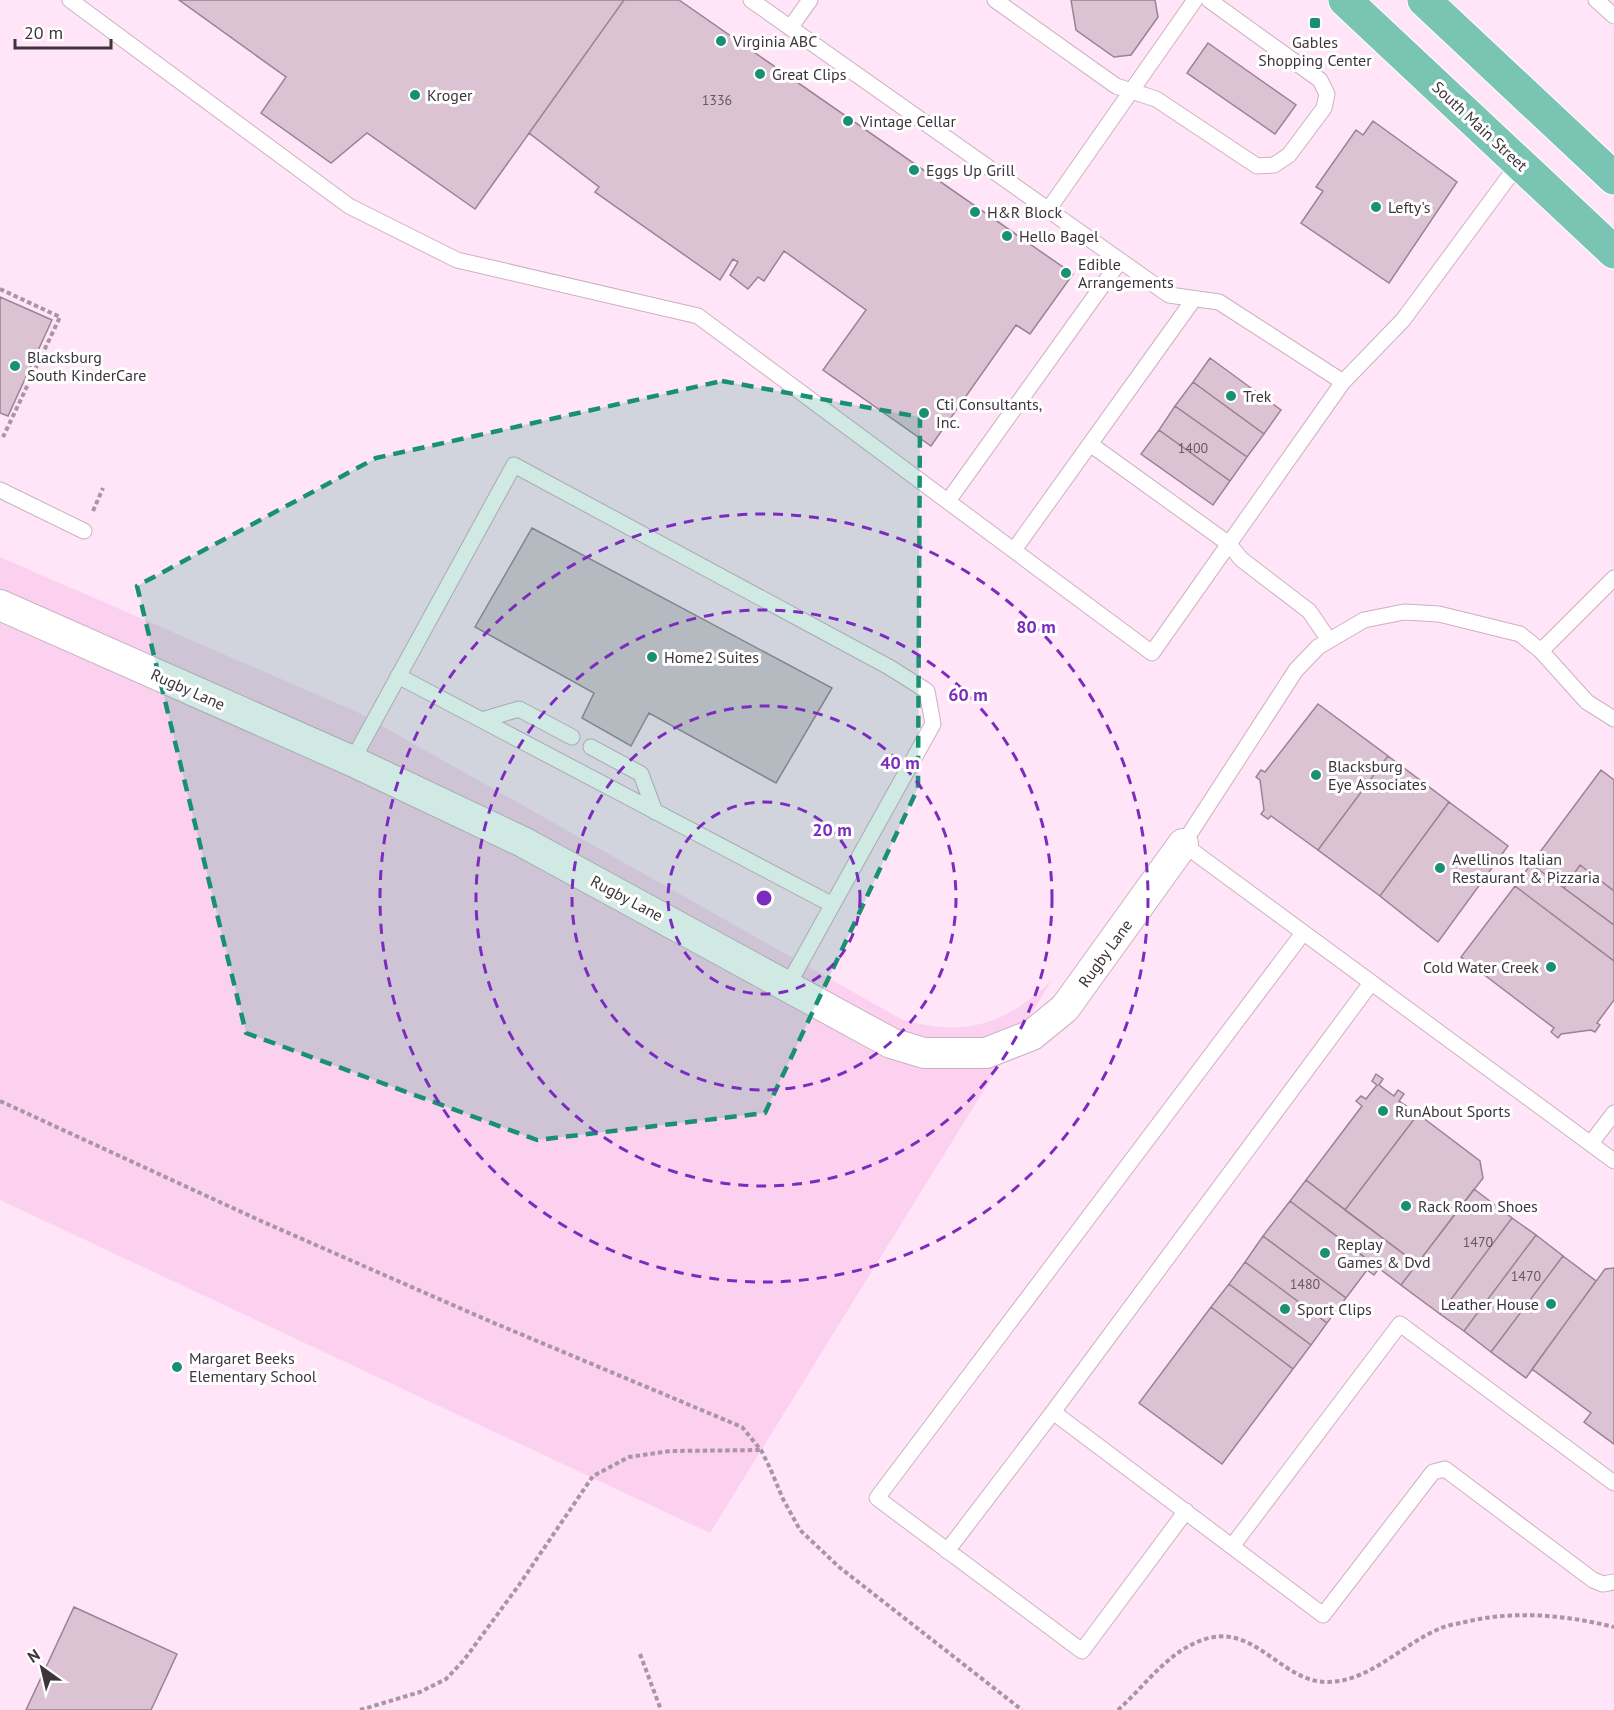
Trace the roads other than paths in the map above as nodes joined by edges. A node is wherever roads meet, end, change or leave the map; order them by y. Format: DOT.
graph roads {
  1 [pos="70,0"];
  2 [pos="751,0"];
  3 [pos="810,0"];
  4 [pos="995,0"];
  5 [pos="1195,0"];
  6 [pos="1209,0"];
  7 [pos="1345,0"];
  8 [pos="1424,0"];
  9 [pos="1596,0"];
  10 [pos="1614,16"];
  11 [pos="790,28"];
  12 [pos="1131,91"];
  13 [pos="1519,163"];
  14 [pos="1614,178"];
  15 [pos="1048,210"];
  16 [pos="1614,252"];
  17 [pos="1120,261"];
  18 [pos="1194,299"];
  19 [pos="1343,382"];
  20 [pos="1090,444"];
  21 [pos="0,490"];
  22 [pos="948,501"];
  23 [pos="84,531"];
  24 [pos="1229,544"];
  25 [pos="1014,550"];
  26 [pos="1614,578"];
  27 [pos="0,605"];
  28 [pos="1329,640"];
  29 [pos="1541,651"];
  30 [pos="398,676"];
  31 [pos="1614,719"];
  32 [pos="482,720"];
  33 [pos="572,737"];
  34 [pos="591,747"];
  35 [pos="352,761"];
  36 [pos="655,812"];
  37 [pos="1183,844"];
  38 [pos="831,904"];
  39 [pos="1303,933"];
  40 [pos="1371,983"];
  41 [pos="788,985"];
  42 [pos="1614,1113"];
  43 [pos="1591,1143"];
  44 [pos="1614,1161"];
  45 [pos="1053,1412"];
  46 [pos="1614,1484"];
  47 [pos="1186,1511"];
  48 [pos="1233,1545"];
  49 [pos="947,1551"];
  50 [pos="1614,1582"];
  1 -- 22 [label="lane"];
  2 -- 11 [label="lane"];
  3 -- 11 [label="lane"];
  4 -- 12 [label="lane"];
  5 -- 12 [label="lane"];
  6 -- 12 [label="lane"];
  7 -- 13 [label="main road, South Main Street"];
  8 -- 14 [label="main road"];
  9 -- 10 [label="lane"];
  11 -- 15 [label="lane"];
  12 -- 15 [label="lane"];
  13 -- 16 [label="main road, South Main Street"];
  13 -- 19 [label="lane"];
  15 -- 17 [label="lane"];
  17 -- 18 [label="lane"];
  17 -- 22 [label="lane"];
  18 -- 19 [label="lane"];
  18 -- 20 [label="lane"];
  19 -- 24 [label="lane"];
  20 -- 24 [label="lane"];
  20 -- 25 [label="lane"];
  21 -- 23 [label="lane"];
  22 -- 25 [label="lane"];
  24 -- 25 [label="lane"];
  24 -- 28 [label="lane"];
  26 -- 29 [label="lane"];
  27 -- 35 [label="street, Rugby Lane"];
  28 -- 29 [label="lane"];
  28 -- 37 [label="lane"];
  29 -- 31 [label="lane"];
  30 -- 32 [label="lane"];
  30 -- 35 [label="lane"];
  30 -- 38 [label="lane"];
  32 -- 33 [label="lane"];
  32 -- 36 [label="lane"];
  34 -- 36 [label="lane"];
  35 -- 41 [label="street, Rugby Lane"];
  36 -- 38 [label="lane"];
  37 -- 39 [label="lane"];
  37 -- 41 [label="street, Rugby Lane"];
  38 -- 41 [label="lane"];
  39 -- 40 [label="lane"];
  39 -- 49 [label="lane"];
  40 -- 43 [label="lane"];
  40 -- 45 [label="lane"];
  42 -- 43 [label="lane"];
  43 -- 44 [label="lane"];
  45 -- 47 [label="lane"];
  45 -- 49 [label="lane"];
  46 -- 48 [label="lane"];
  47 -- 48 [label="lane"];
  47 -- 49 [label="lane"];
  48 -- 50 [label="lane"];
}
